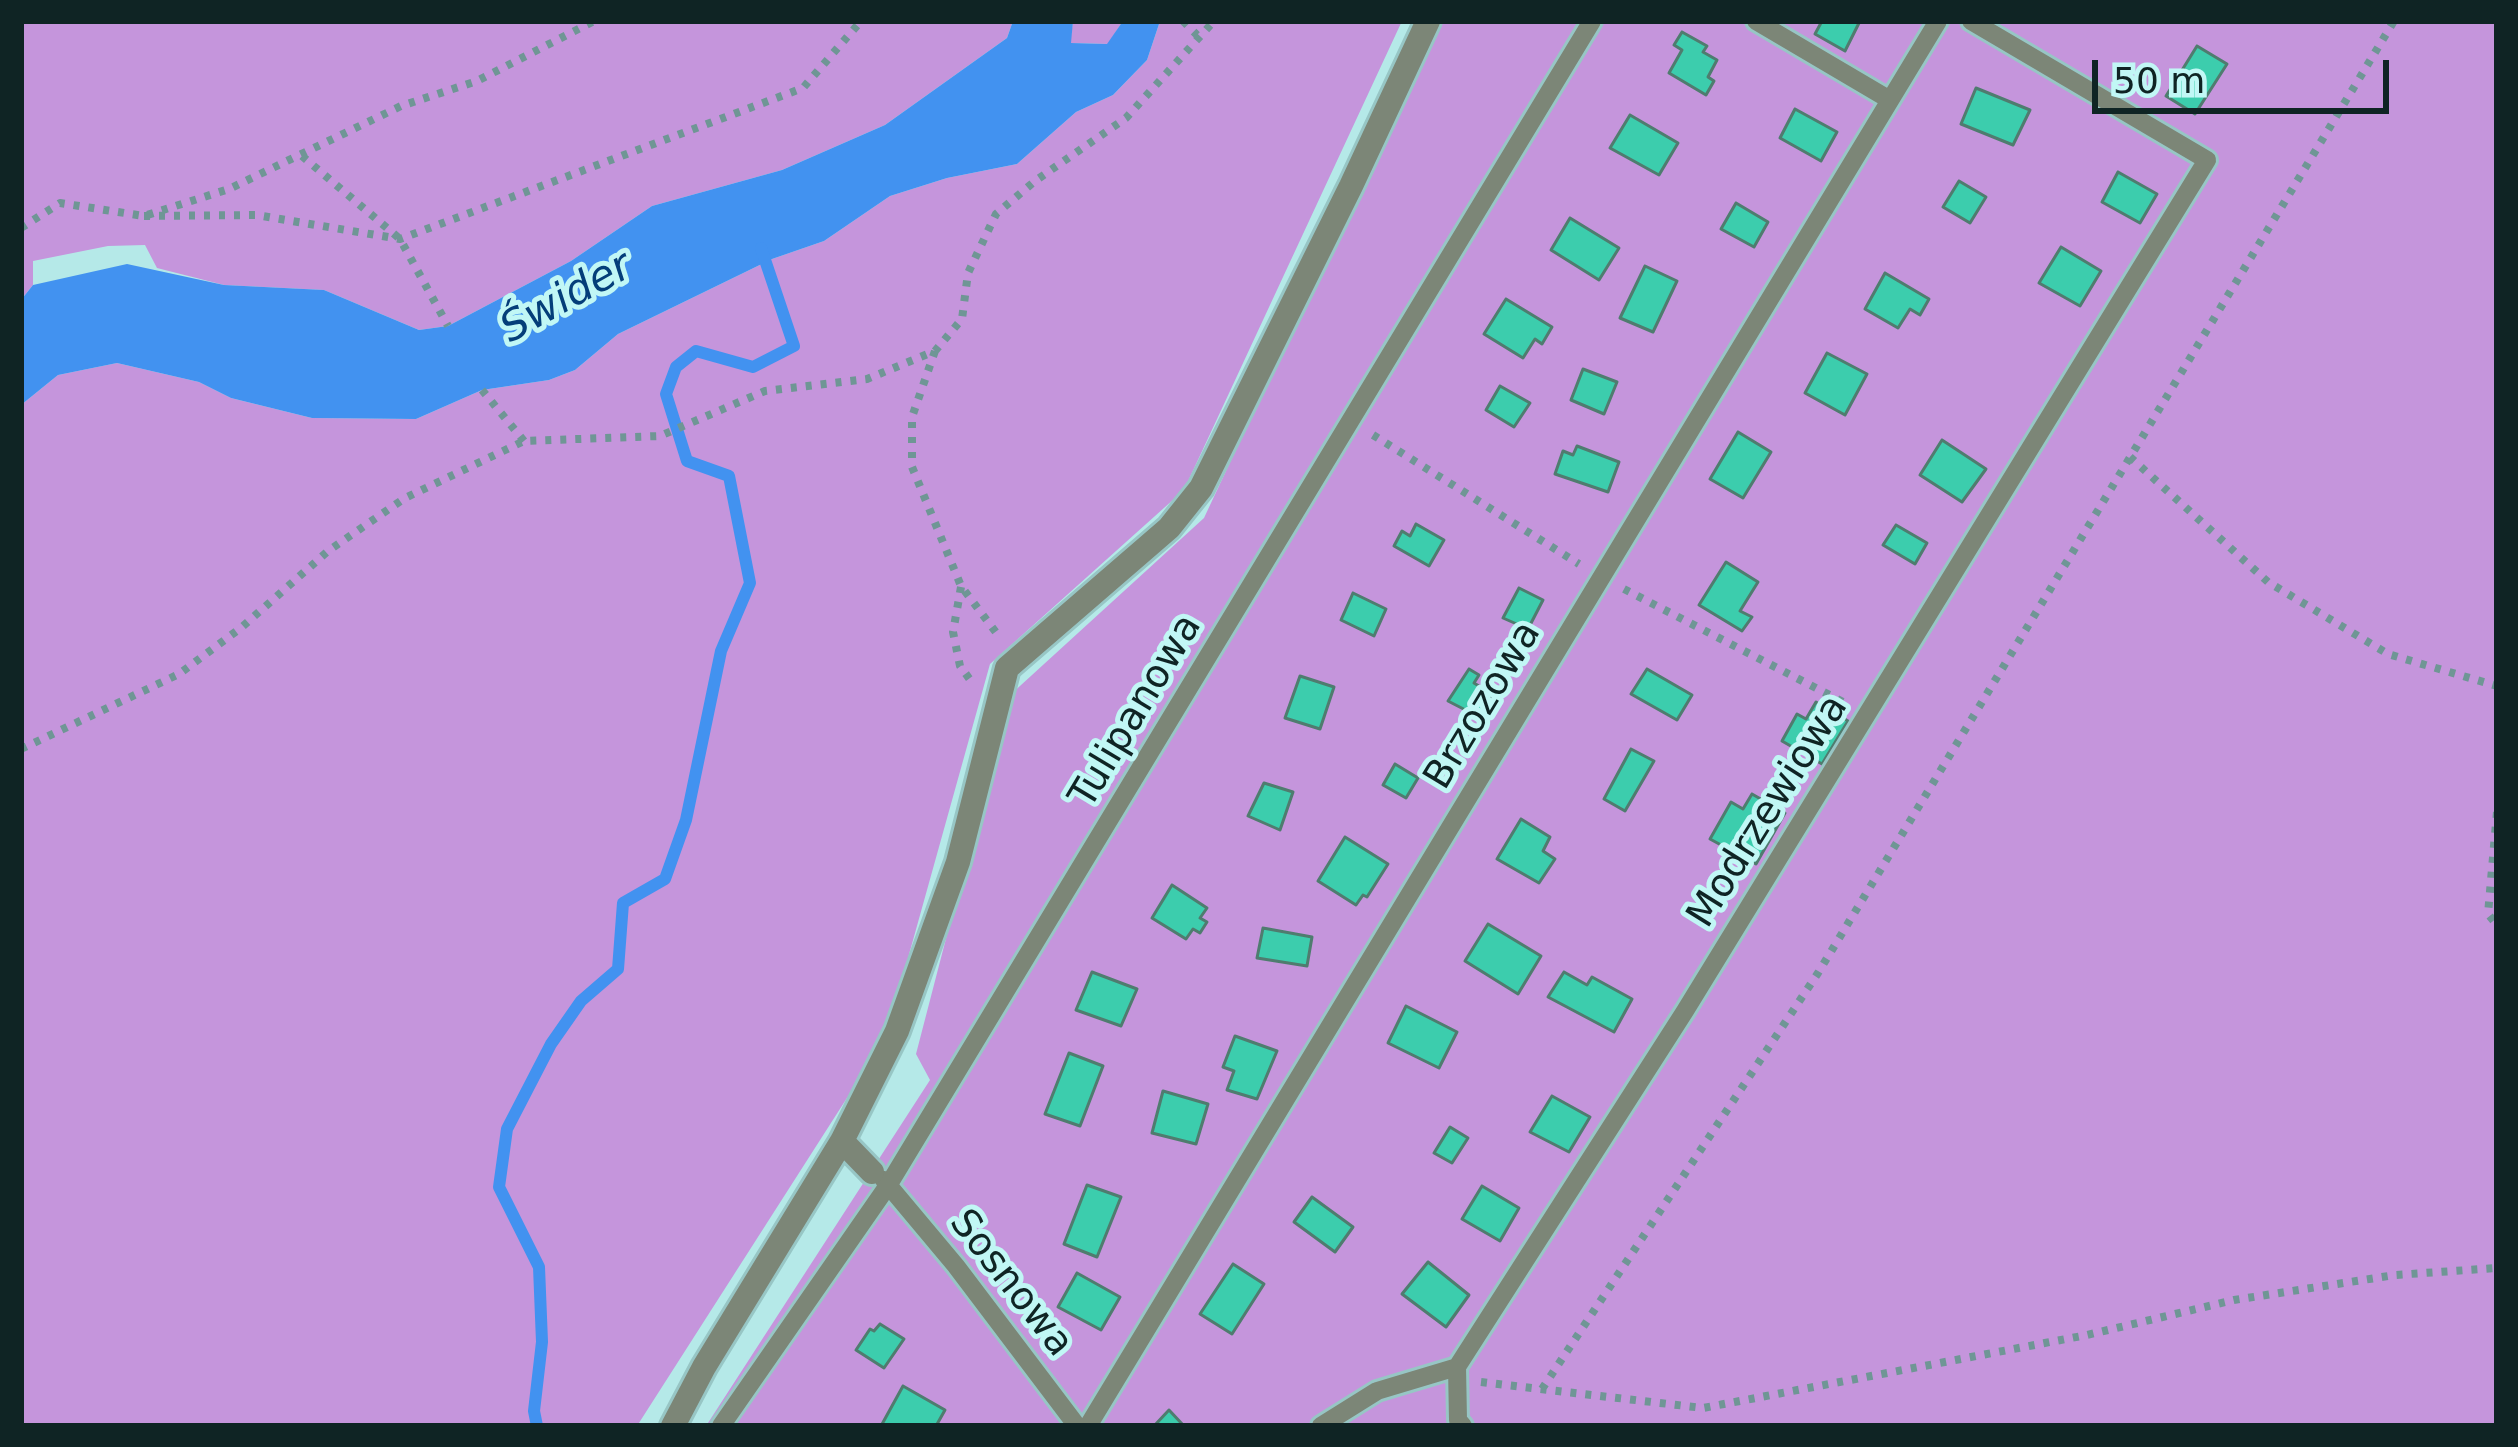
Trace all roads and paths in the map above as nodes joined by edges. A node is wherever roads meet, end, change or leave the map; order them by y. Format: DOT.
graph roads {
  1 [pos="594,21"];
  2 [pos="860,21"];
  3 [pos="1183,21"];
  4 [pos="1214,21"];
  5 [pos="1428,21"];
  6 [pos="1592,21"];
  7 [pos="1756,21"];
  8 [pos="1938,21"];
  9 [pos="1971,21"];
  10 [pos="2394,21"];
  11 [pos="1197,35"];
  12 [pos="1890,100"];
  13 [pos="302,156"];
  14 [pos="144,216"];
  15 [pos="21,228"];
  16 [pos="400,239"];
  17 [pos="448,326"];
  18 [pos="934,351"];
  19 [pos="482,390"];
  20 [pos="524,440"];
  21 [pos="2130,457"];
  22 [pos="961,586"];
  23 [pos="1016,660"];
  24 [pos="2497,686"];
  25 [pos="997,709"];
  26 [pos="21,749"];
  27 [pos="2497,812"];
  28 [pos="2497,925"];
  29 [pos="842,1141"];
  30 [pos="881,1178"];
  31 [pos="2497,1268"];
  32 [pos="1457,1373"];
  33 [pos="1542,1389"];
  34 [pos="673,1426"];
  35 [pos="721,1426"];
  36 [pos="1077,1426"];
  37 [pos="1088,1426"];
  38 [pos="1321,1426"];
  39 [pos="1463,1426"];
  1 -- 13 [label="path"];
  2 -- 16 [label="path"];
  3 -- 11 [label="path"];
  4 -- 11 [label="path"];
  5 -- 23 [label="street"];
  6 -- 30 [label="lane, Tulipanowa"];
  7 -- 12 [label="lane"];
  8 -- 12 [label="lane, Brzozowa"];
  9 -- 32 [label="lane, Modrzewiowa"];
  10 -- 21 [label="path"];
  11 -- 18 [label="path"];
  12 -- 37 [label="lane, Brzozowa"];
  13 -- 14 [label="path"];
  13 -- 16 [label="path"];
  14 -- 15 [label="path"];
  14 -- 16 [label="path"];
  16 -- 17 [label="path"];
  18 -- 20 [label="path"];
  18 -- 22 [label="path"];
  19 -- 20 [label="path"];
  20 -- 26 [label="path"];
  21 -- 24 [label="path"];
  21 -- 33 [label="path"];
  22 -- 23 [label="path"];
  22 -- 25 [label="path"];
  23 -- 25 [label="street"];
  25 -- 29 [label="street"];
  27 -- 28 [label="path"];
  29 -- 30 [label="street"];
  29 -- 34 [label="street"];
  30 -- 35 [label="lane, Tulipanowa"];
  30 -- 36 [label="lane, Sosnowa"];
  31 -- 33 [label="path"];
  32 -- 33 [label="path"];
  32 -- 38 [label="lane"];
  32 -- 39 [label="lane"];
}
